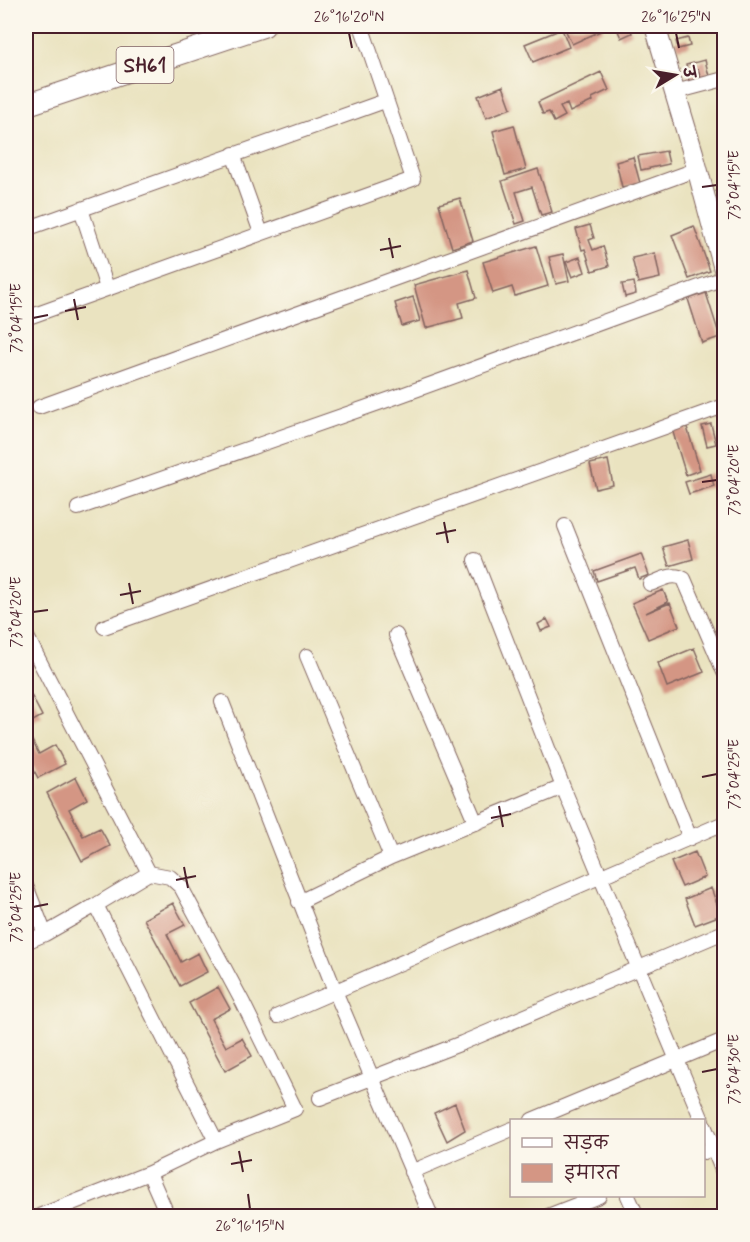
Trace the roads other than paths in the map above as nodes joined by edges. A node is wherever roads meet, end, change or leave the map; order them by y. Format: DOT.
graph roads {
  1 [pos="264,26"];
  2 [pos="655,26"];
  3 [pos="363,31"];
  4 [pos="724,79"];
  5 [pos="675,92"];
  6 [pos="385,101"];
  7 [pos="26,105"];
  8 [pos="233,154"];
  9 [pos="698,169"];
  10 [pos="81,209"];
  11 [pos="26,229"];
  12 [pos="261,233"];
  13 [pos="724,269"];
  14 [pos="724,278"];
  15 [pos="107,288"];
  16 [pos="26,318"];
  17 [pos="724,406"];
  18 [pos="39,407"];
  19 [pos="78,508"];
  20 [pos="565,526"];
  21 [pos="475,560"];
  22 [pos="650,584"];
  23 [pos="104,627"];
  24 [pos="26,635"];
  25 [pos="396,635"];
  26 [pos="308,656"];
  27 [pos="724,672"];
  28 [pos="222,702"];
  29 [pos="563,788"];
  30 [pos="476,823"];
  31 [pos="724,823"];
  32 [pos="690,838"];
  33 [pos="391,857"];
  34 [pos="149,873"];
  35 [pos="601,876"];
  36 [pos="26,885"];
  37 [pos="299,902"];
  38 [pos="96,904"];
  39 [pos="724,932"];
  40 [pos="45,934"];
  41 [pos="26,942"];
  42 [pos="639,968"];
  43 [pos="335,991"];
  44 [pos="278,1016"];
  45 [pos="724,1040"];
  46 [pos="676,1060"];
  47 [pos="372,1078"];
  48 [pos="320,1098"];
  49 [pos="534,1119"];
  50 [pos="702,1119"];
  51 [pos="705,1127"];
  52 [pos="510,1130"];
  53 [pos="216,1141"];
  54 [pos="714,1147"];
  55 [pos="411,1172"];
  56 [pos="149,1173"];
  57 [pos="724,1175"];
  58 [pos="596,1197"];
  59 [pos="628,1197"];
  60 [pos="62,1212"];
  61 [pos="39,1216"];
  62 [pos="168,1216"];
  63 [pos="431,1216"];
  64 [pos="548,1216"];
  65 [pos="637,1216"];
  1 -- 7 [label="main road, SH61"];
  2 -- 5 [label="main road"];
  3 -- 6 [label="street"];
  4 -- 5 [label="street"];
  5 -- 9 [label="main road"];
  6 -- 8 [label="street"];
  6 -- 12 [label="street"];
  8 -- 10 [label="street"];
  8 -- 12 [label="street"];
  9 -- 13 [label="main road"];
  9 -- 18 [label="street"];
  10 -- 11 [label="street"];
  10 -- 15 [label="street"];
  12 -- 15 [label="street"];
  14 -- 19 [label="street"];
  15 -- 16 [label="street"];
  17 -- 23 [label="street"];
  20 -- 32 [label="street"];
  21 -- 29 [label="street"];
  22 -- 27 [label="street"];
  24 -- 34 [label="street"];
  25 -- 30 [label="street"];
  26 -- 33 [label="street"];
  28 -- 37 [label="street"];
  29 -- 30 [label="street"];
  29 -- 35 [label="street"];
  30 -- 33 [label="street"];
  31 -- 32 [label="street"];
  32 -- 35 [label="street"];
  33 -- 37 [label="street"];
  34 -- 38 [label="street"];
  34 -- 53 [label="street"];
  35 -- 42 [label="street"];
  35 -- 43 [label="street"];
  36 -- 40 [label="street"];
  37 -- 43 [label="street"];
  38 -- 40 [label="street"];
  38 -- 53 [label="street"];
  39 -- 42 [label="street"];
  40 -- 41 [label="street"];
  42 -- 46 [label="street"];
  42 -- 47 [label="street"];
  43 -- 44 [label="street"];
  43 -- 47 [label="street"];
  45 -- 46 [label="street"];
  46 -- 49 [label="street"];
  46 -- 50 [label="street"];
  47 -- 48 [label="street"];
  47 -- 55 [label="street"];
  51 -- 54 [label="street"];
  52 -- 55 [label="street"];
  53 -- 56 [label="street"];
  54 -- 57 [label="street"];
  55 -- 63 [label="street"];
  56 -- 60 [label="street"];
  56 -- 62 [label="street"];
  58 -- 64 [label="street"];
  59 -- 65 [label="street"];
  60 -- 61 [label="street"];
}
